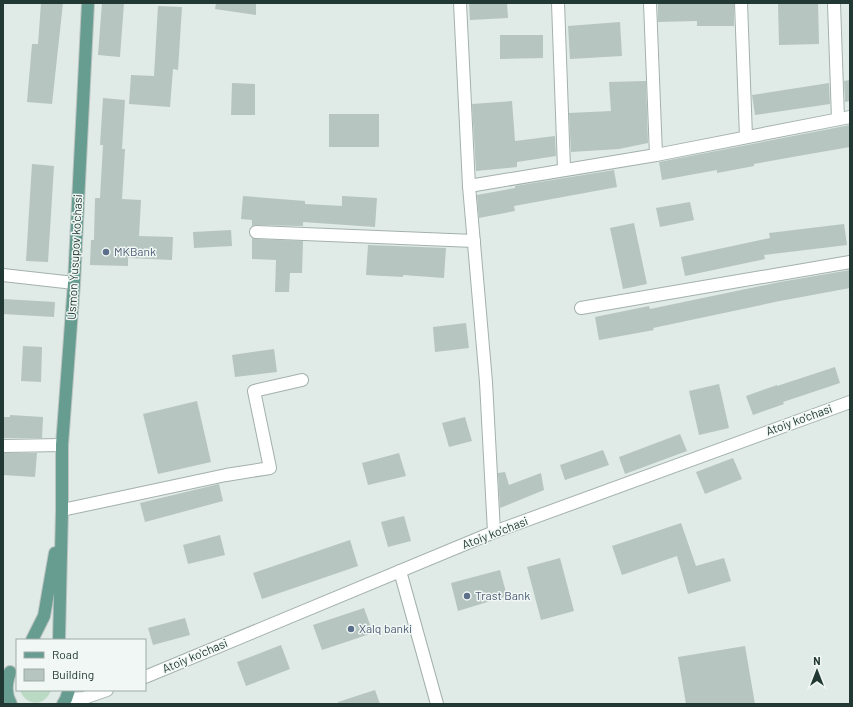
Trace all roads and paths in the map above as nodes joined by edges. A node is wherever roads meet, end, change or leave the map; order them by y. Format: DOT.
graph roads {
  1 [pos="88,3"];
  2 [pos="460,3"];
  3 [pos="558,3"];
  4 [pos="650,3"];
  5 [pos="741,3"];
  6 [pos="834,3"];
  7 [pos="850,117"];
  8 [pos="838,119"];
  9 [pos="746,137"];
  10 [pos="656,155"];
  11 [pos="564,169"];
  12 [pos="469,186"];
  13 [pos="256,232"];
  14 [pos="474,241"];
  15 [pos="850,262"];
  16 [pos="3,275"];
  17 [pos="74,283"];
  18 [pos="581,308"];
  19 [pos="302,380"];
  20 [pos="850,402"];
  21 [pos="62,445"];
  22 [pos="3,446"];
  23 [pos="62,510"];
  24 [pos="494,532"];
  25 [pos="400,571"];
  26 [pos="32,639"];
  27 [pos="59,639"];
  28 [pos="8,671"];
  29 [pos="146,677"];
  30 [pos="105,691"];
  31 [pos="66,699"];
  32 [pos="11,704"];
  33 [pos="437,704"];
  1 -- 17 [label="main road, Usmon Yusupov ko'chasi"];
  2 -- 12 [label="street"];
  3 -- 11 [label="street"];
  4 -- 10 [label="street"];
  5 -- 9 [label="street"];
  6 -- 8 [label="street"];
  7 -- 8 [label="street"];
  8 -- 9 [label="street"];
  9 -- 10 [label="street"];
  10 -- 11 [label="street"];
  11 -- 12 [label="street"];
  12 -- 14 [label="street"];
  13 -- 14 [label="street"];
  14 -- 24 [label="street"];
  15 -- 18 [label="street"];
  16 -- 17 [label="street"];
  17 -- 21 [label="main road, Usmon Yusupov ko'chasi"];
  19 -- 23 [label="street"];
  20 -- 24 [label="street, Atoiy ko'chasi"];
  21 -- 22 [label="street"];
  21 -- 23 [label="main road, Usmon Yusupov ko'chasi"];
  23 -- 26 [label="main road, Usmon Yusupov ko'chasi"];
  23 -- 27 [label="main road, Usmon Yusupov ko'chasi"];
  24 -- 25 [label="street, Atoiy ko'chasi"];
  25 -- 29 [label="street, Atoiy ko'chasi"];
  25 -- 33 [label="street"];
  28 -- 32 [label="main road"];
  30 -- 31 [label="street"];
}
